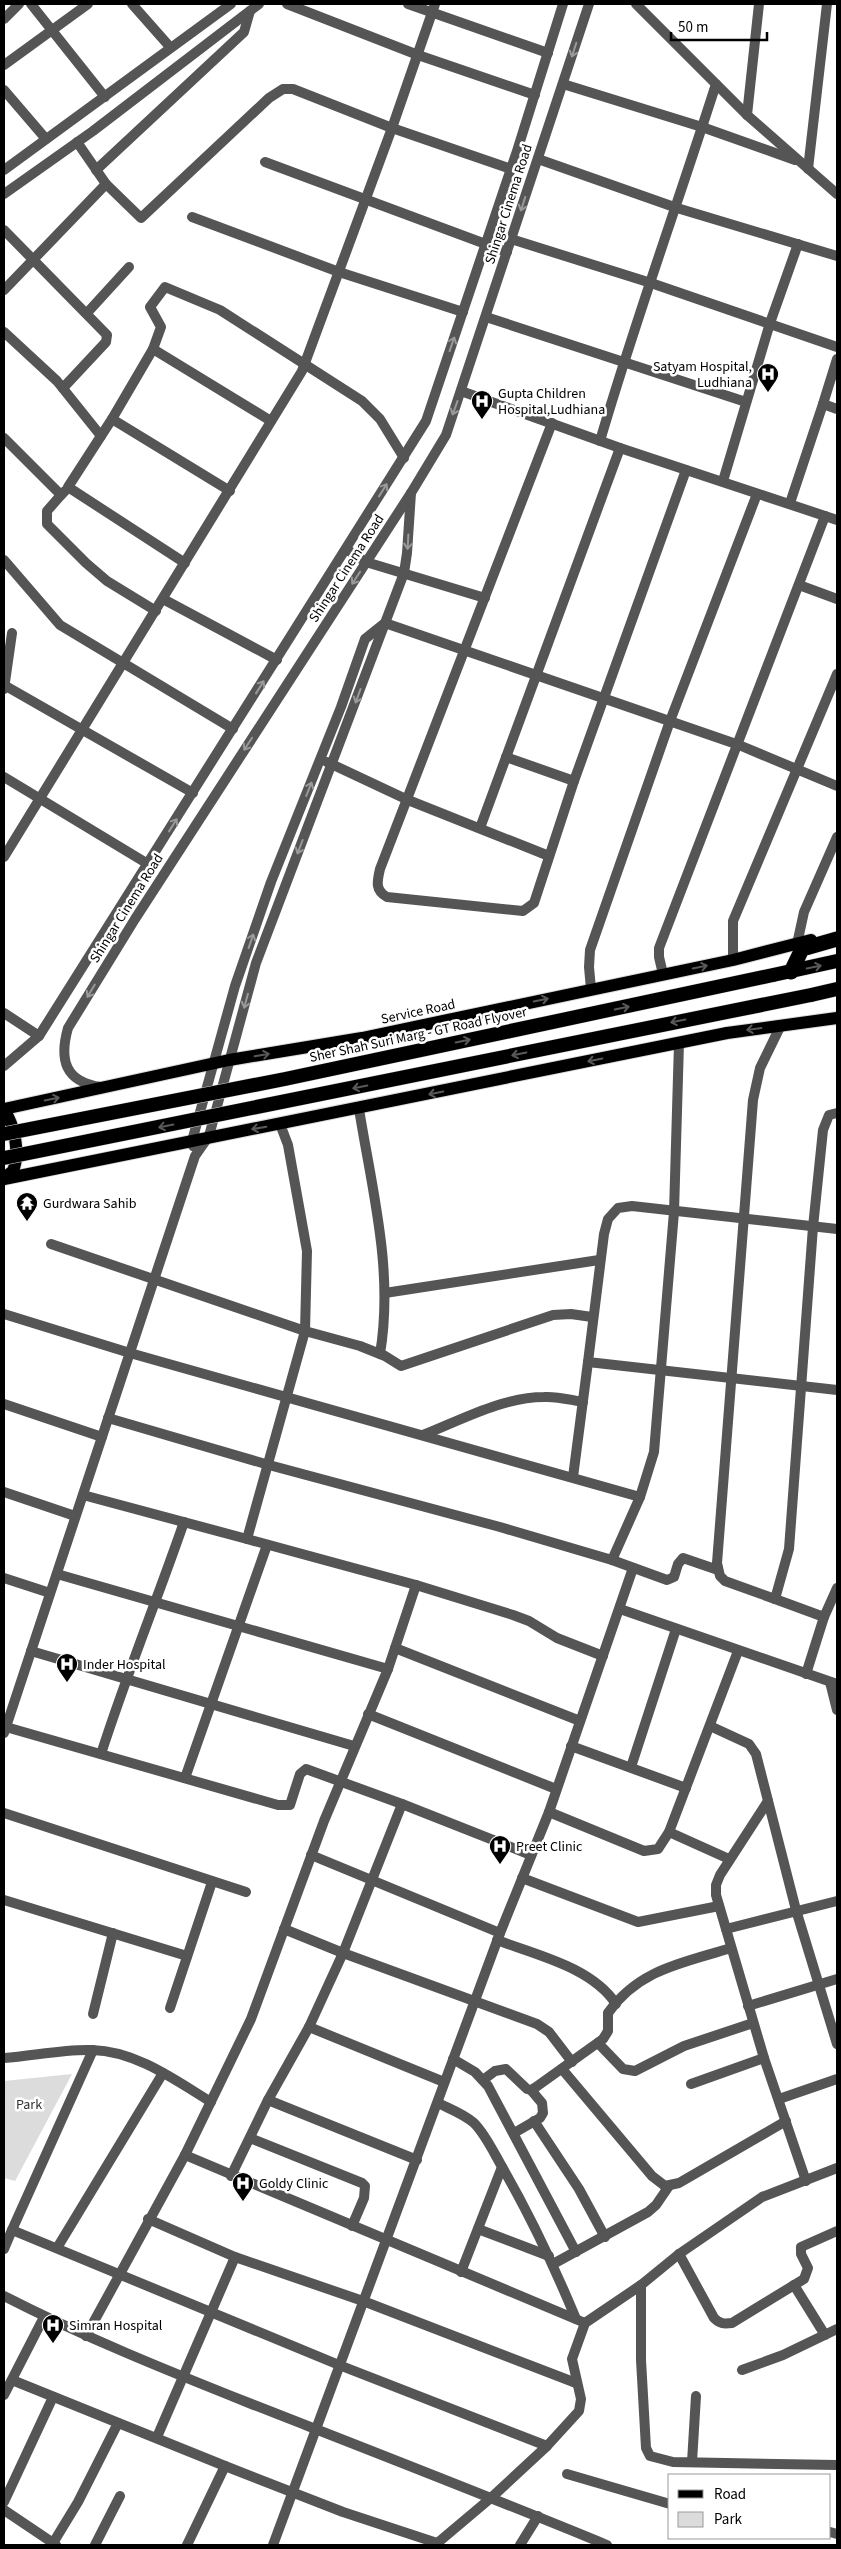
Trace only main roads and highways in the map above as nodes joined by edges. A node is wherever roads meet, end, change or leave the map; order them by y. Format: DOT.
graph roads {
  1 [pos="837,933"];
  2 [pos="837,939"];
  3 [pos="837,962"];
  4 [pos="791,972"];
  5 [pos="837,990"];
  6 [pos="837,1018"];
  7 [pos="4,1110"];
  8 [pos="4,1134"];
  9 [pos="4,1158"];
  10 [pos="4,1179"];
  7 -- 1 [label="main road, Service Road, one-way"];
  2 -- 4 [label="highway"];
  4 -- 3 [label="highway, Sher Shah Suri Marg - GT Road Flyover, one-way"];
  8 -- 4 [label="highway, Sher Shah Suri Marg - GT Road Flyover, one-way, bridge"];
  5 -- 9 [label="highway, one-way, bridge"];
  6 -- 10 [label="main road, one-way"];
  7 -- 10 [label="main road"];
}
